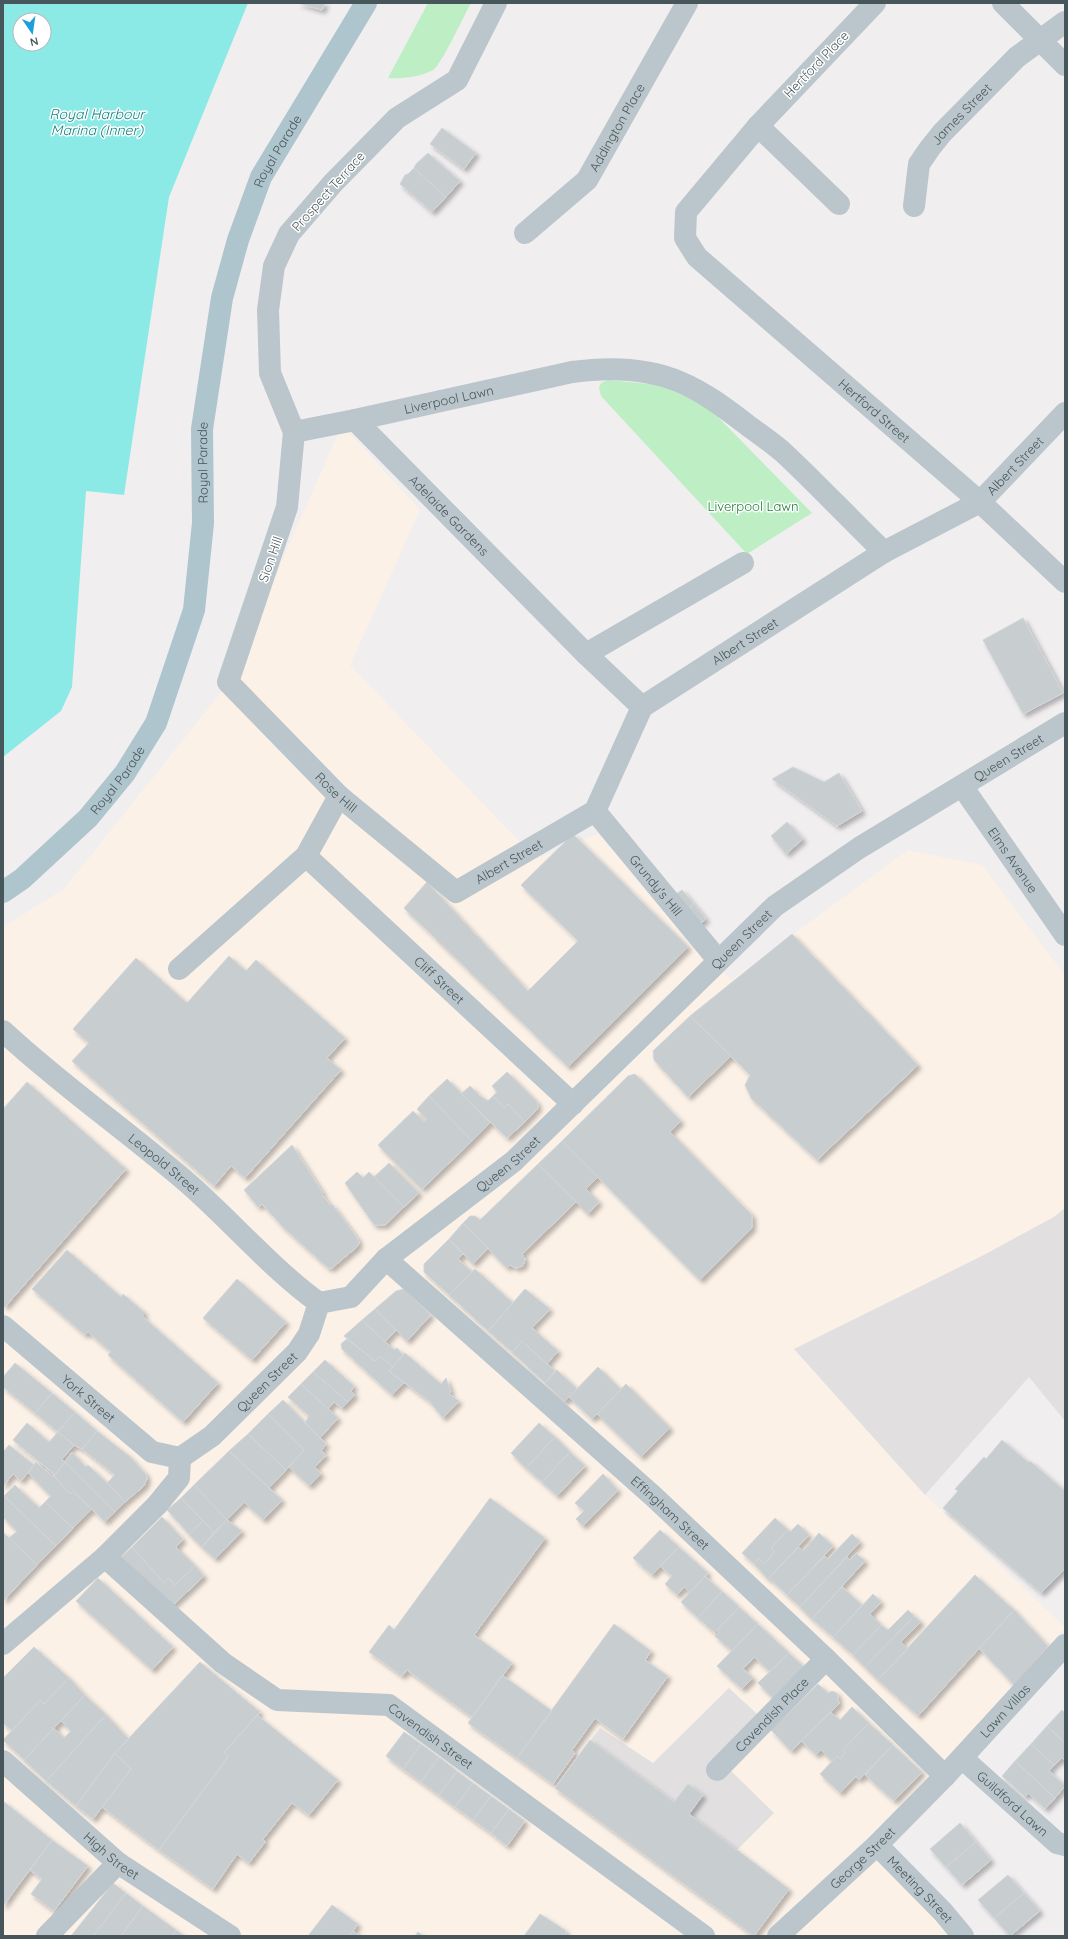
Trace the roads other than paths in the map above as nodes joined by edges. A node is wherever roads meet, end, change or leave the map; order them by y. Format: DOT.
graph roads {
  1 [pos="366,3"];
  2 [pos="496,3"];
  3 [pos="687,3"];
  4 [pos="875,3"];
  5 [pos="1003,3"];
  6 [pos="1065,22"];
  7 [pos="1040,42"];
  8 [pos="1065,65"];
  9 [pos="758,126"];
  10 [pos="839,204"];
  11 [pos="914,206"];
  12 [pos="525,233"];
  13 [pos="685,238"];
  14 [pos="1065,412"];
  15 [pos="355,420"];
  16 [pos="294,432"];
  17 [pos="980,502"];
  18 [pos="884,552"];
  19 [pos="743,563"];
  20 [pos="1065,582"];
  21 [pos="586,654"];
  22 [pos="228,682"];
  23 [pos="642,707"];
  24 [pos="1065,723"];
  25 [pos="962,786"];
  26 [pos="339,796"];
  27 [pos="595,810"];
  28 [pos="306,856"];
  29 [pos="3,892"];
  30 [pos="456,892"];
  31 [pos="1065,934"];
  32 [pos="718,960"];
  33 [pos="179,969"];
  34 [pos="3,1032"];
  35 [pos="573,1104"];
  36 [pos="386,1259"];
  37 [pos="319,1303"];
  38 [pos="3,1326"];
  39 [pos="180,1458"];
  40 [pos="105,1557"];
  41 [pos="3,1644"];
  42 [pos="1065,1645"];
  43 [pos="826,1659"];
  44 [pos="962,1758"];
  45 [pos="3,1761"];
  46 [pos="717,1770"];
  47 [pos="945,1776"];
  48 [pos="877,1845"];
  49 [pos="1065,1845"];
  50 [pos="118,1863"];
  51 [pos="47,1936"];
  52 [pos="230,1936"];
  53 [pos="704,1936"];
  54 [pos="778,1936"];
  55 [pos="963,1936"];
  1 -- 29 [label="main road, Royal Parade"];
  2 -- 16 [label="street, Prospect Terrace"];
  3 -- 12 [label="street, Addington Place"];
  4 -- 9 [label="street, Hertford Place"];
  5 -- 7 [label="street"];
  6 -- 7 [label="street, James Street"];
  7 -- 8 [label="street"];
  7 -- 11 [label="street, James Street"];
  9 -- 10 [label="street"];
  9 -- 13 [label="street, Hertford Place"];
  13 -- 17 [label="street, Hertford Street"];
  14 -- 17 [label="street, Albert Street"];
  15 -- 16 [label="street"];
  15 -- 18 [label="street, Liverpool Lawn"];
  15 -- 21 [label="street, Adelaide Gardens"];
  16 -- 22 [label="street, Sion Hill"];
  17 -- 18 [label="street, Albert Street"];
  17 -- 20 [label="street, Hertford Street"];
  18 -- 23 [label="street, Albert Street"];
  19 -- 21 [label="street"];
  21 -- 23 [label="street, Adelaide Gardens"];
  22 -- 26 [label="street, Rose Hill"];
  23 -- 27 [label="street"];
  24 -- 25 [label="street, Queen Street"];
  25 -- 31 [label="street, Elms Avenue"];
  25 -- 32 [label="street, Queen Street"];
  26 -- 28 [label="street"];
  26 -- 30 [label="street, Rose Hill"];
  27 -- 30 [label="street, Albert Street"];
  27 -- 32 [label="street, Grundy's Hill"];
  28 -- 33 [label="street"];
  28 -- 35 [label="street, Cliff Street"];
  32 -- 35 [label="street, Queen Street"];
  34 -- 37 [label="street, Leopold Street"];
  35 -- 36 [label="street, Queen Street"];
  36 -- 37 [label="street, Queen Street"];
  36 -- 43 [label="street, Effingham Street"];
  37 -- 39 [label="street, Queen Street"];
  38 -- 39 [label="street, York Street"];
  39 -- 40 [label="street"];
  40 -- 41 [label="street"];
  40 -- 53 [label="street, Cavendish Street"];
  42 -- 44 [label="street, Lawn Villas"];
  43 -- 46 [label="street, Cavendish Place"];
  43 -- 47 [label="street, Effingham Street"];
  44 -- 47 [label="street, Lawn Villas"];
  44 -- 49 [label="street, Guildford Lawn"];
  45 -- 50 [label="street, High Street"];
  47 -- 48 [label="street, George Street"];
  48 -- 54 [label="street, George Street"];
  48 -- 55 [label="street, Meeting Street"];
  50 -- 51 [label="street"];
  50 -- 52 [label="street, High Street"];
}
